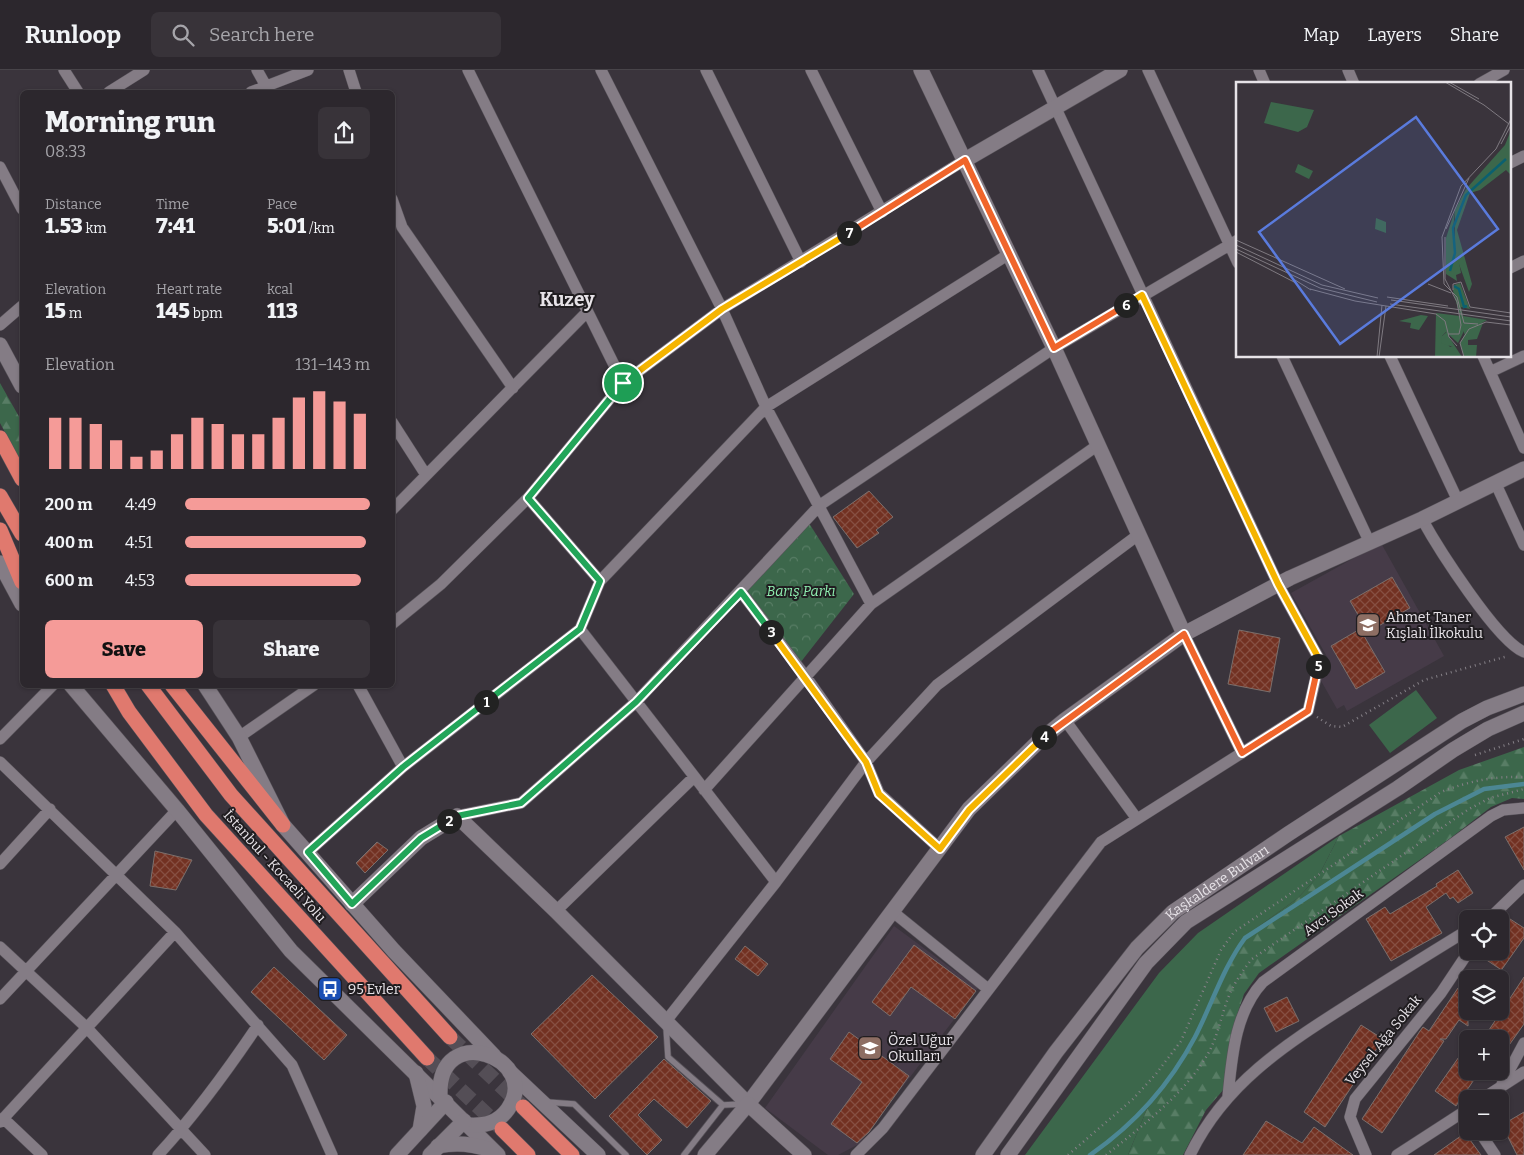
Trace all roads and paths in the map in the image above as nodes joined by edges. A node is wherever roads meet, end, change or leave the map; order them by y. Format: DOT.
graph roads {
  1 [pos="64,70"];
  2 [pos="144,70"];
  3 [pos="257,70"];
  4 [pos="308,70"];
  5 [pos="349,70"];
  6 [pos="468,70"];
  7 [pos="601,70"];
  8 [pos="706,70"];
  9 [pos="811,70"];
  10 [pos="921,70"];
  11 [pos="1038,70"];
  12 [pos="1120,70"];
  13 [pos="1148,70"];
  14 [pos="1259,70"];
  15 [pos="1348,70"];
  16 [pos="1504,70"];
  17 [pos="1264,82"];
  18 [pos="1353,82"];
  19 [pos="1483,82"];
  20 [pos="266,86"];
  21 [pos="77,90"];
  22 [pos="112,90"];
  23 [pos="256,90"];
  24 [pos="355,90"];
  25 [pos="1055,108"];
  26 [pos="1524,156"];
  27 [pos="965,160"];
  28 [pos="1512,161"];
  29 [pos="0,167"];
  30 [pos="20,206"];
  31 [pos="395,207"];
  32 [pos="882,212"];
  33 [pos="1233,242"];
  34 [pos="1009,254"];
  35 [pos="1236,255"];
  36 [pos="1524,261"];
  37 [pos="801,262"];
  38 [pos="1512,267"];
  39 [pos="1142,295"];
  40 [pos="20,308"];
  41 [pos="722,309"];
  42 [pos="587,312"];
  43 [pos="0,325"];
  44 [pos="0,345"];
  45 [pos="1054,348"];
  46 [pos="1524,356"];
  47 [pos="1283,358"];
  48 [pos="1391,358"];
  49 [pos="1484,358"];
  50 [pos="1490,372"];
  51 [pos="20,382"];
  52 [pos="623,383"];
  53 [pos="513,388"];
  54 [pos="766,407"];
  55 [pos="395,427"];
  56 [pos="0,438"];
  57 [pos="1098,445"];
  58 [pos="1524,448"];
  59 [pos="1524,469"];
  60 [pos="20,475"];
  61 [pos="426,475"];
  62 [pos="1495,482"];
  63 [pos="0,496"];
  64 [pos="528,498"];
  65 [pos="1458,501"];
  66 [pos="820,505"];
  67 [pos="395,507"];
  68 [pos="1422,519"];
  69 [pos="0,530"];
  70 [pos="20,531"];
  71 [pos="1138,535"];
  72 [pos="1369,541"];
  73 [pos="1524,544"];
  74 [pos="0,563"];
  75 [pos="20,577"];
  76 [pos="600,581"];
  77 [pos="1278,584"];
  78 [pos="741,592"];
  79 [pos="20,600"];
  80 [pos="871,604"];
  81 [pos="395,622"];
  82 [pos="580,629"];
  83 [pos="1184,634"];
  84 [pos="1524,652"];
  85 [pos="806,677"];
  86 [pos="50,688"];
  87 [pos="74,688"];
  88 [pos="115,688"];
  89 [pos="150,688"];
  90 [pos="174,688"];
  91 [pos="207,688"];
  92 [pos="310,688"];
  93 [pos="360,688"];
  94 [pos="1524,694"];
  95 [pos="636,702"];
  96 [pos="1308,711"];
  97 [pos="1524,713"];
  98 [pos="1065,720"];
  99 [pos="239,736"];
  100 [pos="0,739"];
  101 [pos="1524,739"];
  102 [pos="1242,753"];
  103 [pos="1468,757"];
  104 [pos="0,762"];
  105 [pos="866,762"];
  106 [pos="403,767"];
  107 [pos="694,777"];
  108 [pos="1524,777"];
  109 [pos="704,790"];
  110 [pos="1524,808"];
  111 [pos="50,809"];
  112 [pos="177,810"];
  113 [pos="457,816"];
  114 [pos="1137,819"];
  115 [pos="283,826"];
  116 [pos="940,849"];
  117 [pos="308,852"];
  118 [pos="0,864"];
  119 [pos="116,875"];
  120 [pos="776,882"];
  121 [pos="1524,886"];
  122 [pos="352,904"];
  123 [pos="556,910"];
  124 [pos="1497,910"];
  125 [pos="892,912"];
  126 [pos="175,932"];
  127 [pos="1459,936"];
  128 [pos="0,947"];
  129 [pos="1463,960"];
  130 [pos="26,971"];
  131 [pos="988,989"];
  132 [pos="0,999"];
  133 [pos="666,1021"];
  134 [pos="258,1025"];
  135 [pos="87,1028"];
  136 [pos="450,1037"];
  137 [pos="1524,1043"];
  138 [pos="494,1056"];
  139 [pos="427,1058"];
  140 [pos="415,1072"];
  141 [pos="510,1072"];
  142 [pos="1524,1072"];
  143 [pos="1501,1086"];
  144 [pos="1495,1090"];
  145 [pos="1228,1096"];
  146 [pos="443,1099"];
  147 [pos="544,1102"];
  148 [pos="748,1104"];
  149 [pos="723,1105"];
  150 [pos="523,1107"];
  151 [pos="1459,1116"];
  152 [pos="2,1120"];
  153 [pos="466,1123"];
  154 [pos="181,1130"];
  155 [pos="420,1130"];
  156 [pos="502,1130"];
  157 [pos="1485,1140"];
  158 [pos="434,1151"];
  159 [pos="496,1153"];
  160 [pos="42,1155"];
  161 [pos="158,1155"];
  162 [pos="205,1155"];
  163 [pos="332,1155"];
  164 [pos="397,1155"];
  165 [pos="528,1155"];
  166 [pos="572,1155"];
  167 [pos="598,1155"];
  168 [pos="626,1155"];
  169 [pos="684,1155"];
  170 [pos="705,1155"];
  171 [pos="804,1155"];
  172 [pos="856,1155"];
  173 [pos="984,1155"];
  174 [pos="1008,1155"];
  175 [pos="1068,1155"];
  176 [pos="1190,1155"];
  177 [pos="1366,1155"];
  178 [pos="1397,1155"];
  179 [pos="1495,1155"];
  1 -- 21 [label="street"];
  2 -- 22 [label="street"];
  3 -- 20 [label="street"];
  4 -- 20 [label="street"];
  5 -- 24 [label="street"];
  6 -- 42 [label="street"];
  7 -- 41 [label="street"];
  8 -- 37 [label="street"];
  9 -- 32 [label="street"];
  10 -- 27 [label="main road"];
  11 -- 25 [label="street"];
  12 -- 25 [label="main road"];
  13 -- 33 [label="street"];
  14 -- 17 [label="street"];
  15 -- 18 [label="street"];
  16 -- 19 [label="street"];
  20 -- 23 [label="street"];
  25 -- 27 [label="main road"];
  25 -- 39 [label="street"];
  26 -- 28 [label="street"];
  27 -- 32 [label="street"];
  27 -- 34 [label="main road"];
  29 -- 30 [label="street"];
  31 -- 53 [label="street"];
  32 -- 37 [label="street"];
  33 -- 35 [label="street"];
  33 -- 39 [label="street"];
  34 -- 45 [label="main road"];
  34 -- 54 [label="street"];
  36 -- 38 [label="street"];
  37 -- 41 [label="street"];
  39 -- 45 [label="street"];
  39 -- 77 [label="street"];
  40 -- 43 [label="street"];
  41 -- 52 [label="street"];
  41 -- 54 [label="street"];
  42 -- 52 [label="street"];
  42 -- 53 [label="street"];
  44 -- 51 [label="main road"];
  45 -- 57 [label="main road"];
  45 -- 66 [label="street"];
  46 -- 50 [label="street"];
  47 -- 72 [label="street"];
  48 -- 65 [label="street"];
  49 -- 50 [label="street"];
  50 -- 58 [label="street"];
  52 -- 64 [label="street"];
  53 -- 61 [label="street"];
  54 -- 66 [label="street"];
  54 -- 76 [label="street"];
  55 -- 61 [label="street"];
  56 -- 60 [label="highway"];
  57 -- 71 [label="main road"];
  57 -- 80 [label="street"];
  59 -- 62 [label="main road"];
  61 -- 67 [label="street"];
  62 -- 65 [label="main road"];
  62 -- 73 [label="street"];
  63 -- 70 [label="highway"];
  64 -- 76 [label="street"];
  64 -- 81 [label="street"];
  65 -- 68 [label="main road"];
  66 -- 78 [label="street"];
  66 -- 80 [label="street"];
  68 -- 72 [label="main road"];
  68 -- 84 [label="street"];
  69 -- 75 [label="highway"];
  71 -- 83 [label="main road"];
  71 -- 105 [label="street"];
  72 -- 77 [label="main road"];
  74 -- 79 [label="main road"];
  76 -- 82 [label="street"];
  77 -- 83 [label="main road"];
  77 -- 96 [label="street"];
  78 -- 85 [label="street"];
  78 -- 95 [label="street"];
  80 -- 85 [label="street"];
  82 -- 95 [label="street"];
  82 -- 106 [label="street"];
  83 -- 98 [label="main road"];
  83 -- 102 [label="street"];
  84 -- 96 [label="path"];
  85 -- 105 [label="street"];
  85 -- 109 [label="street"];
  86 -- 100 [label="street"];
  87 -- 112 [label="main road"];
  88 -- 139 [label="highway, İstanbul - Kocaeli Yolu"];
  89 -- 136 [label="highway"];
  90 -- 115 [label="highway"];
  91 -- 99 [label="main road"];
  92 -- 99 [label="street"];
  93 -- 106 [label="street"];
  94 -- 173 [label="main road, Kaşkaldere Bulvarı"];
  95 -- 107 [label="street"];
  95 -- 113 [label="street"];
  96 -- 102 [label="street"];
  97 -- 174 [label="main road, Kaşkaldere Bulvarı"];
  98 -- 114 [label="street"];
  98 -- 116 [label="main road"];
  99 -- 115 [label="main road"];
  101 -- 103 [label="path"];
  102 -- 114 [label="street"];
  104 -- 111 [label="street"];
  105 -- 116 [label="street"];
  105 -- 120 [label="street"];
  106 -- 117 [label="street"];
  107 -- 109 [label="street"];
  107 -- 123 [label="street"];
  108 -- 175 [label="path"];
  109 -- 120 [label="street"];
  110 -- 145 [label="street, Avcı Sokak"];
  111 -- 118 [label="street"];
  111 -- 119 [label="street"];
  112 -- 119 [label="street"];
  112 -- 140 [label="main road"];
  113 -- 122 [label="main road"];
  113 -- 123 [label="main road"];
  114 -- 131 [label="street"];
  115 -- 117 [label="main road"];
  116 -- 125 [label="main road"];
  117 -- 122 [label="main road"];
  119 -- 126 [label="street"];
  119 -- 130 [label="street"];
  120 -- 133 [label="street"];
  121 -- 124 [label="street"];
  122 -- 138 [label="main road"];
  123 -- 133 [label="main road"];
  125 -- 131 [label="street"];
  125 -- 148 [label="main road"];
  126 -- 134 [label="street"];
  126 -- 135 [label="street"];
  127 -- 145 [label="street"];
  128 -- 130 [label="street"];
  129 -- 177 [label="street, Veysel Ağa Sokak"];
  130 -- 132 [label="street"];
  130 -- 135 [label="street"];
  131 -- 172 [label="street"];
  133 -- 148 [label="main road"];
  133 -- 149 [label="lane"];
  134 -- 154 [label="street"];
  134 -- 163 [label="street"];
  135 -- 152 [label="street"];
  135 -- 154 [label="street"];
  137 -- 143 [label="street"];
  138 -- 141 [label="main road"];
  138 -- 146 [label="main road"];
  140 -- 146 [label="main road"];
  140 -- 155 [label="main road"];
  141 -- 147 [label="main road"];
  141 -- 153 [label="main road"];
  142 -- 143 [label="street"];
  143 -- 144 [label="street"];
  145 -- 176 [label="street"];
  146 -- 153 [label="main road"];
  146 -- 155 [label="main road"];
  147 -- 167 [label="main road"];
  147 -- 168 [label="lane"];
  148 -- 149 [label="lane"];
  148 -- 170 [label="main road"];
  148 -- 171 [label="main road"];
  149 -- 169 [label="lane"];
  150 -- 166 [label="highway"];
  151 -- 178 [label="street"];
  152 -- 160 [label="street"];
  153 -- 158 [label="main road"];
  153 -- 159 [label="main road"];
  154 -- 161 [label="street"];
  154 -- 162 [label="street"];
  155 -- 164 [label="main road"];
  156 -- 165 [label="highway"];
  157 -- 179 [label="street"];
  158 -- 159 [label="main road"];
}
